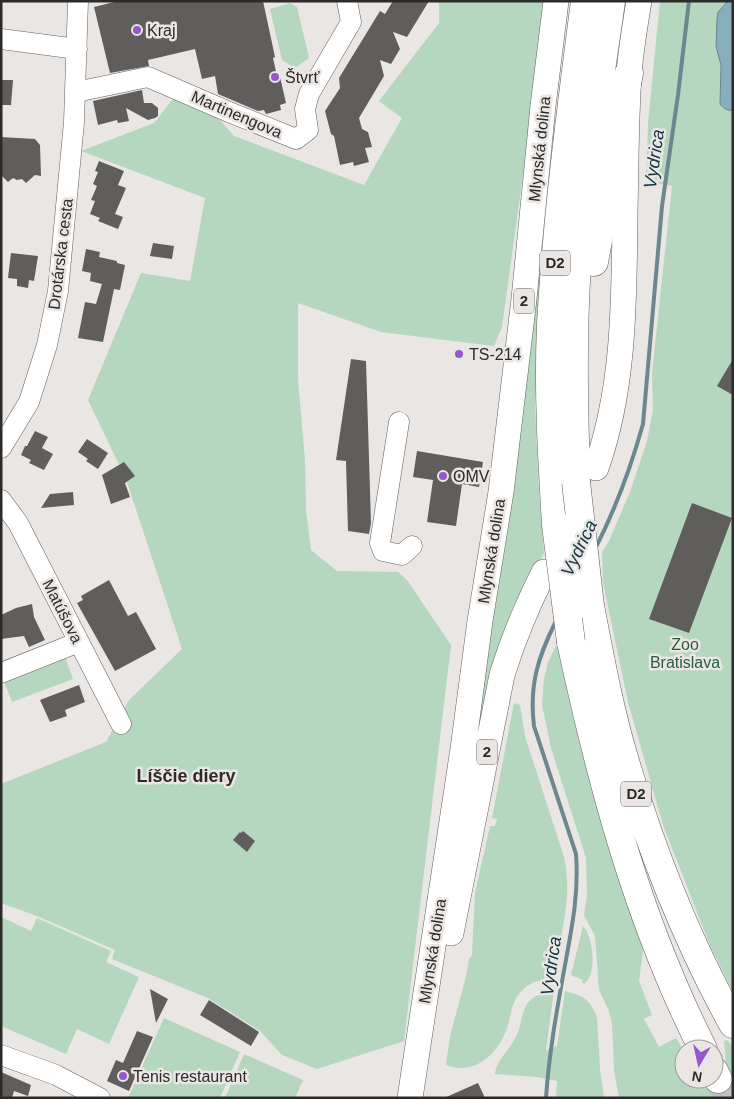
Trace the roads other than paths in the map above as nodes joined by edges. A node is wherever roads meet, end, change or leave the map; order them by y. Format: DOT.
graph roads {
  1 [pos="78,1"];
  2 [pos="347,1"];
  3 [pos="362,1"];
  4 [pos="556,1"];
  5 [pos="585,1"];
  6 [pos="611,1"];
  7 [pos="638,1"];
  8 [pos="351,22"];
  9 [pos="1,39"];
  10 [pos="77,49"];
  11 [pos="629,73"];
  12 [pos="76,92"];
  13 [pos="574,374"];
  14 [pos="399,422"];
  15 [pos="1,448"];
  16 [pos="586,475"];
  17 [pos="1,500"];
  18 [pos="412,546"];
  19 [pos="544,572"];
  20 [pos="79,642"];
  21 [pos="2,673"];
  22 [pos="121,724"];
  23 [pos="733,1024"];
  24 [pos="698,1039"];
  25 [pos="1,1055"];
  26 [pos="418,1095"];
  27 [pos="100,1098"];
  1 -- 10 [label="street, Drotárska cesta"];
  2 -- 8 [label="street"];
  3 -- 8 [label="street, Martinengova"];
  4 -- 26 [label="main road, Mlynská dolina / 2"];
  5 -- 24 [label="highway, D2, bridge"];
  6 -- 13 [label="highway, D2"];
  7 -- 11 [label="main road"];
  8 -- 12 [label="street, Martinengova"];
  9 -- 10 [label="street"];
  10 -- 12 [label="street, Drotárska cesta"];
  11 -- 13 [label="highway"];
  11 -- 16 [label="main road"];
  12 -- 15 [label="street, Drotárska cesta"];
  13 -- 16 [label="highway, D2"];
  14 -- 18 [label="street"];
  16 -- 23 [label="highway, D2, bridge"];
  17 -- 20 [label="street, Matúšova"];
  19 -- 26 [label="main road, Mlynská dolina / 2"];
  20 -- 21 [label="street"];
  20 -- 22 [label="street, Matúšova"];
  25 -- 27 [label="street"];
}
